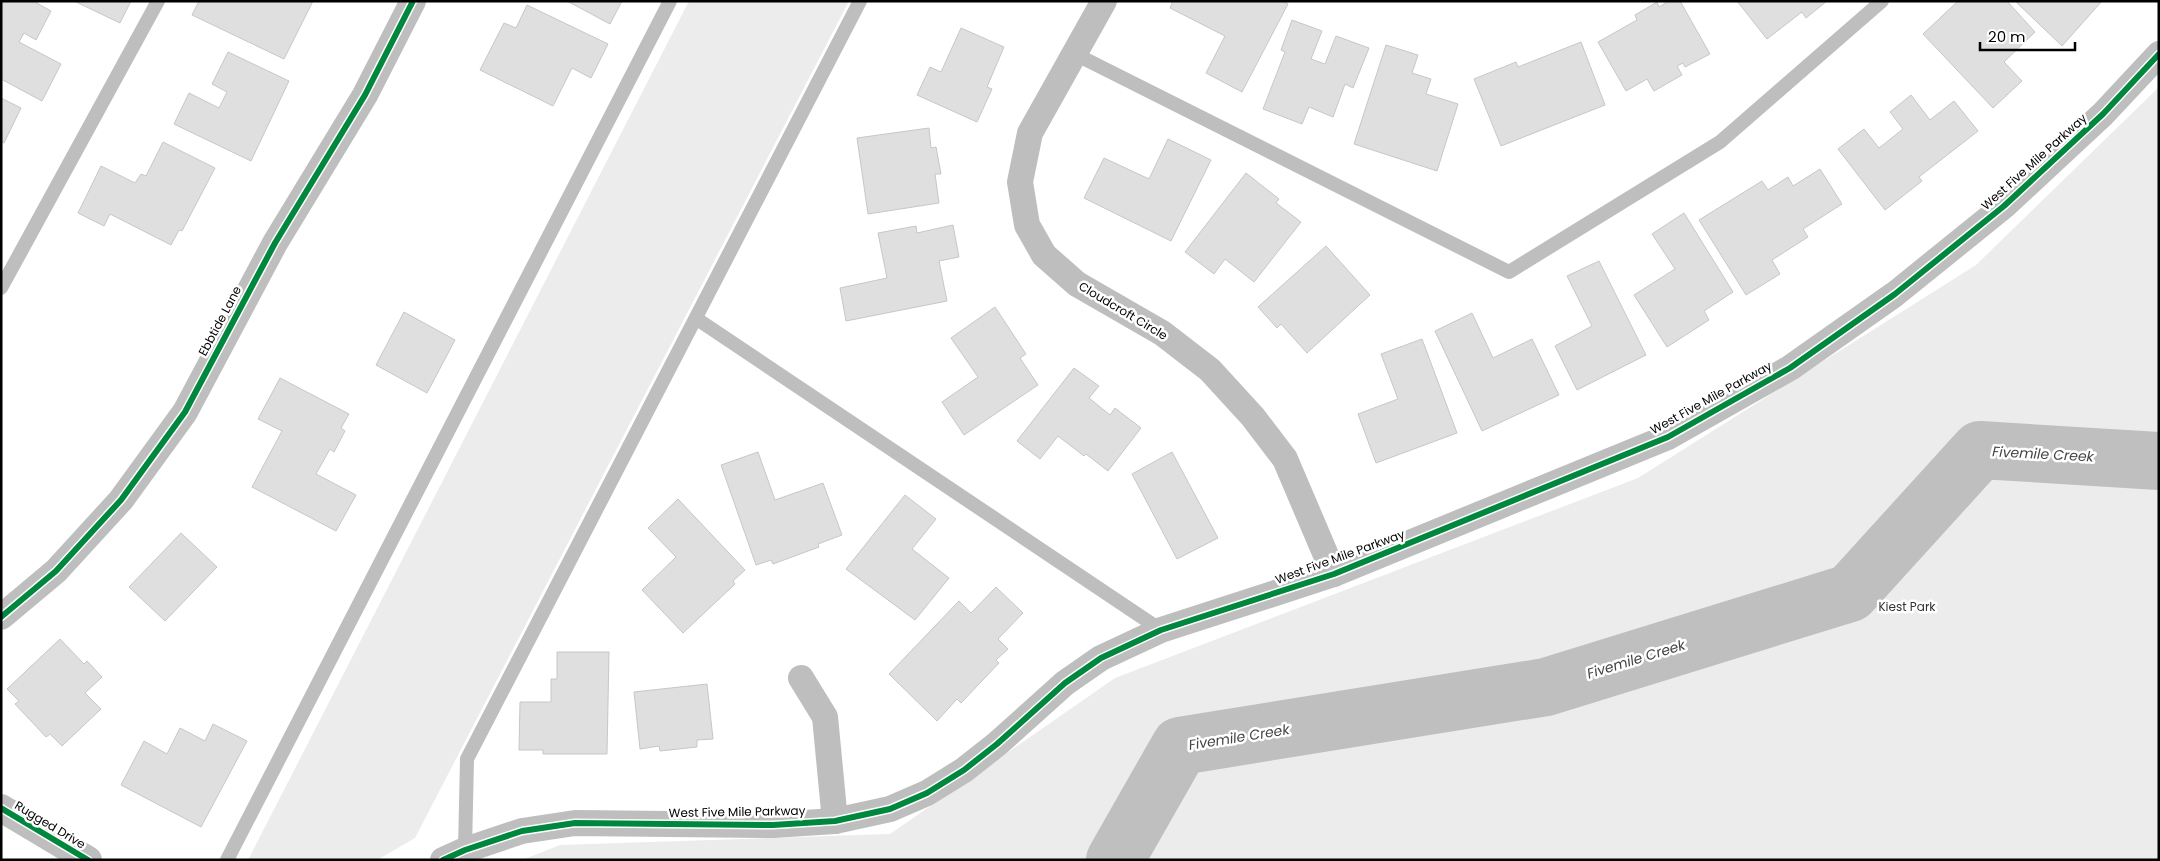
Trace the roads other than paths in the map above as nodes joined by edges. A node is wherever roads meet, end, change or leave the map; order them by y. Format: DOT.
graph roads {
  1 [pos="158,1"];
  2 [pos="413,1"];
  3 [pos="670,1"];
  4 [pos="860,1"];
  5 [pos="1104,1"];
  6 [pos="1882,1"];
  7 [pos="1074,54"];
  8 [pos="2159,54"];
  9 [pos="1,288"];
  10 [pos="697,319"];
  11 [pos="1334,574"];
  12 [pos="1,617"];
  13 [pos="1161,630"];
  14 [pos="801,678"];
  15 [pos="1,808"];
  16 [pos="835,821"];
  17 [pos="454,855"];
  18 [pos="88,860"];
  19 [pos="227,860"];
  1 -- 9 [label="lane"];
  2 -- 12 [label="street, Ebbtide Lane"];
  3 -- 19 [label="lane"];
  4 -- 10 [label="lane"];
  5 -- 7 [label="street, Cloudcroft Circle"];
  6 -- 7 [label="lane"];
  7 -- 11 [label="street, Cloudcroft Circle"];
  8 -- 11 [label="street, West Five Mile Parkway"];
  10 -- 13 [label="lane"];
  10 -- 17 [label="lane"];
  11 -- 13 [label="street, West Five Mile Parkway"];
  13 -- 16 [label="street, West Five Mile Parkway"];
  14 -- 16 [label="street"];
  15 -- 18 [label="street, Rugged Drive"];
  16 -- 17 [label="street, West Five Mile Parkway"];
}
